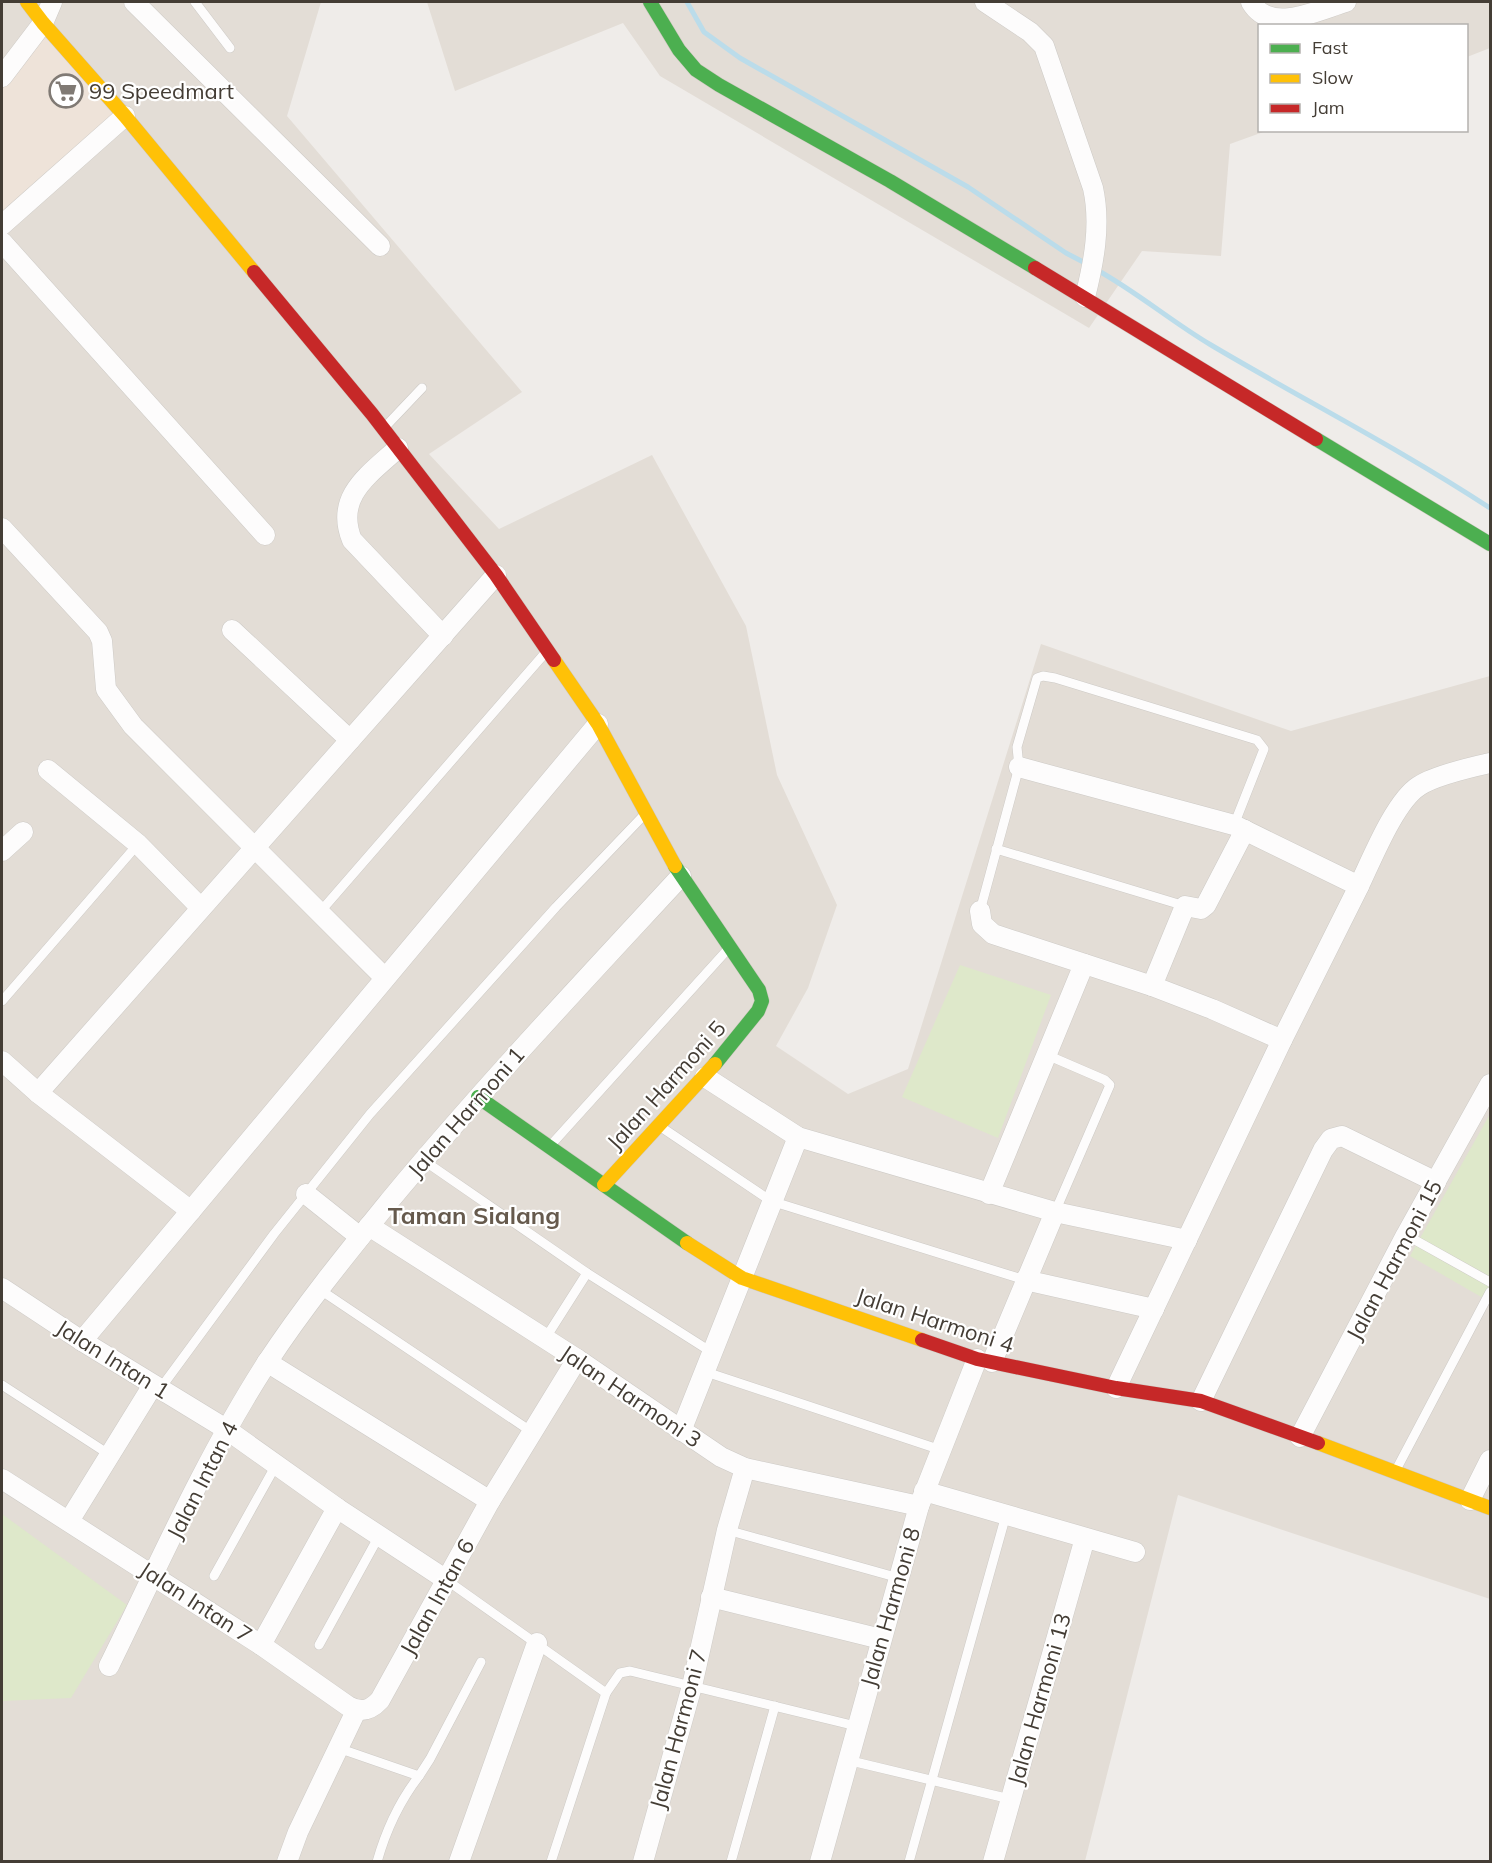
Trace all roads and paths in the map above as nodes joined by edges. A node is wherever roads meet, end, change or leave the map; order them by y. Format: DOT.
graph roads {
  1 [pos="27,2"];
  2 [pos="52,2"];
  3 [pos="134,2"];
  4 [pos="195,2"];
  5 [pos="650,2"];
  6 [pos="985,2"];
  7 [pos="1251,2"];
  8 [pos="1346,2"];
  9 [pos="43,23"];
  10 [pos="230,48"];
  11 [pos="2,77"];
  12 [pos="125,116"];
  13 [pos="2,225"];
  14 [pos="2,243"];
  15 [pos="380,246"];
  16 [pos="1085,297"];
  17 [pos="422,388"];
  18 [pos="383,428"];
  19 [pos="398,448"];
  20 [pos="2,528"];
  21 [pos="265,535"];
  22 [pos="1491,544"];
  23 [pos="496,575"];
  24 [pos="232,630"];
  25 [pos="443,636"];
  26 [pos="547,650"];
  27 [pos="598,724"];
  28 [pos="350,740"];
  29 [pos="1491,763"];
  30 [pos="1019,766"];
  31 [pos="48,770"];
  32 [pos="646,813"];
  33 [pos="1239,828"];
  34 [pos="23,832"];
  35 [pos="138,844"];
  36 [pos="255,847"];
  37 [pos="996,849"];
  38 [pos="2,851"];
  39 [pos="681,876"];
  40 [pos="1359,886"];
  41 [pos="1185,906"];
  42 [pos="201,908"];
  43 [pos="980,911"];
  44 [pos="320,912"];
  45 [pos="730,947"];
  46 [pos="1084,964"];
  47 [pos="385,978"];
  48 [pos="1152,986"];
  49 [pos="2,1001"];
  50 [pos="1282,1040"];
  51 [pos="1047,1055"];
  52 [pos="2,1061"];
  53 [pos="705,1077"];
  54 [pos="1491,1084"];
  55 [pos="38,1093"];
  56 [pos="478,1097"];
  57 [pos="659,1126"];
  58 [pos="798,1137"];
  59 [pos="549,1147"];
  60 [pos="423,1160"];
  61 [pos="1436,1182"];
  62 [pos="604,1185"];
  63 [pos="306,1194"];
  64 [pos="989,1194"];
  65 [pos="771,1201"];
  66 [pos="191,1211"];
  67 [pos="1055,1212"];
  68 [pos="365,1231"];
  69 [pos="1406,1235"];
  70 [pos="1186,1240"];
  71 [pos="587,1273"];
  72 [pos="742,1278"];
  73 [pos="1025,1280"];
  74 [pos="1491,1282"];
  75 [pos="2,1288"];
  76 [pos="319,1289"];
  77 [pos="1491,1292"];
  78 [pos="1154,1309"];
  79 [pos="545,1339"];
  80 [pos="82,1341"];
  81 [pos="713,1353"];
  82 [pos="577,1359"];
  83 [pos="985,1361"];
  84 [pos="267,1362"];
  85 [pos="706,1372"];
  86 [pos="2,1385"];
  87 [pos="157,1387"];
  88 [pos="1116,1388"];
  89 [pos="1201,1401"];
  90 [pos="226,1429"];
  91 [pos="681,1431"];
  92 [pos="532,1432"];
  93 [pos="1300,1437"];
  94 [pos="941,1450"];
  95 [pos="110,1455"];
  96 [pos="1491,1460"];
  97 [pos="276,1465"];
  98 [pos="745,1468"];
  99 [pos="1395,1472"];
  100 [pos="2,1479"];
  101 [pos="921,1498"];
  102 [pos="1470,1500"];
  103 [pos="490,1501"];
  104 [pos="337,1508"];
  105 [pos="1491,1508"];
  106 [pos="1006,1515"];
  107 [pos="69,1521"];
  108 [pos="727,1530"];
  109 [pos="379,1536"];
  110 [pos="1085,1538"];
  111 [pos="1135,1552"];
  112 [pos="153,1575"];
  113 [pos="214,1576"];
  114 [pos="899,1578"];
  115 [pos="445,1579"];
  116 [pos="711,1597"];
  117 [pos="881,1639"];
  118 [pos="537,1643"];
  119 [pos="261,1645"];
  120 [pos="319,1645"];
  121 [pos="481,1662"];
  122 [pos="110,1666"];
  123 [pos="692,1686"];
  124 [pos="606,1693"];
  125 [pos="775,1706"];
  126 [pos="356,1711"];
  127 [pos="856,1726"];
  128 [pos="338,1748"];
  129 [pos="847,1760"];
  130 [pos="419,1776"];
  131 [pos="931,1781"];
  132 [pos="1010,1800"];
  133 [pos="287,1862"];
  134 [pos="377,1862"];
  135 [pos="459,1862"];
  136 [pos="551,1862"];
  137 [pos="643,1862"];
  138 [pos="731,1862"];
  139 [pos="820,1862"];
  140 [pos="909,1862"];
  141 [pos="993,1862"];
  1 -- 9 [label="street"];
  2 -- 9 [label="street"];
  3 -- 15 [label="street"];
  4 -- 10 [label="lane"];
  5 -- 16 [label="street"];
  6 -- 16 [label="street"];
  7 -- 8 [label="street"];
  9 -- 11 [label="street"];
  9 -- 12 [label="street"];
  12 -- 13 [label="street"];
  12 -- 18 [label="street"];
  14 -- 21 [label="street"];
  16 -- 22 [label="street"];
  17 -- 18 [label="lane"];
  18 -- 19 [label="street"];
  19 -- 23 [label="street"];
  19 -- 25 [label="street"];
  20 -- 36 [label="street"];
  23 -- 25 [label="street"];
  23 -- 26 [label="street"];
  24 -- 28 [label="street"];
  25 -- 28 [label="street"];
  26 -- 27 [label="street"];
  26 -- 44 [label="lane"];
  27 -- 32 [label="street"];
  27 -- 47 [label="street"];
  28 -- 36 [label="street"];
  29 -- 40 [label="street"];
  30 -- 33 [label="street"];
  30 -- 33 [label="lane"];
  30 -- 37 [label="lane"];
  31 -- 35 [label="street"];
  32 -- 39 [label="street"];
  32 -- 63 [label="lane"];
  33 -- 40 [label="street"];
  33 -- 41 [label="street"];
  34 -- 38 [label="street"];
  35 -- 42 [label="street"];
  35 -- 49 [label="lane"];
  36 -- 42 [label="street"];
  36 -- 44 [label="street"];
  37 -- 41 [label="lane"];
  37 -- 43 [label="lane"];
  39 -- 45 [label="street"];
  39 -- 56 [label="street, Jalan Harmoni 1"];
  40 -- 50 [label="street"];
  41 -- 48 [label="street"];
  42 -- 55 [label="street"];
  43 -- 46 [label="street"];
  44 -- 47 [label="street"];
  45 -- 53 [label="street, Jalan Harmoni 5"];
  45 -- 59 [label="lane"];
  46 -- 48 [label="street"];
  46 -- 51 [label="street"];
  47 -- 66 [label="street"];
  48 -- 50 [label="street"];
  50 -- 70 [label="street"];
  51 -- 64 [label="street"];
  51 -- 67 [label="lane"];
  52 -- 55 [label="street"];
  53 -- 57 [label="street, Jalan Harmoni 5"];
  53 -- 58 [label="street"];
  54 -- 61 [label="street, Jalan Harmoni 15"];
  55 -- 66 [label="street"];
  56 -- 59 [label="street, Jalan Harmoni 4"];
  56 -- 60 [label="street, Jalan Harmoni 1"];
  57 -- 62 [label="street, Jalan Harmoni 5"];
  57 -- 65 [label="lane"];
  58 -- 64 [label="street"];
  58 -- 65 [label="street"];
  59 -- 62 [label="street, Jalan Harmoni 4"];
  60 -- 68 [label="street, Jalan Harmoni 1"];
  60 -- 71 [label="lane"];
  61 -- 69 [label="street, Jalan Harmoni 15"];
  61 -- 89 [label="street"];
  62 -- 72 [label="street, Jalan Harmoni 4"];
  63 -- 68 [label="street, Jalan Harmoni 3"];
  63 -- 87 [label="lane"];
  64 -- 67 [label="street"];
  65 -- 72 [label="street"];
  65 -- 73 [label="lane"];
  66 -- 80 [label="street"];
  67 -- 70 [label="street"];
  67 -- 73 [label="street, Jalan Harmoni 8"];
  68 -- 76 [label="street, Jalan Harmoni 1"];
  68 -- 79 [label="street, Jalan Harmoni 3"];
  69 -- 74 [label="lane"];
  69 -- 93 [label="street, Jalan Harmoni 15"];
  70 -- 78 [label="street"];
  71 -- 79 [label="lane"];
  71 -- 81 [label="lane"];
  72 -- 81 [label="street"];
  72 -- 83 [label="street, Jalan Harmoni 4"];
  73 -- 78 [label="street"];
  73 -- 83 [label="street, Jalan Harmoni 8"];
  75 -- 80 [label="street, Jalan Intan 1"];
  76 -- 84 [label="street, Jalan Harmoni 1"];
  76 -- 92 [label="lane"];
  77 -- 99 [label="lane"];
  78 -- 88 [label="street"];
  79 -- 82 [label="street, Jalan Harmoni 3"];
  80 -- 87 [label="street, Jalan Intan 1"];
  81 -- 85 [label="street"];
  82 -- 91 [label="street, Jalan Harmoni 3"];
  82 -- 92 [label="street, Jalan Intan 6"];
  83 -- 88 [label="street, Jalan Harmoni 4"];
  83 -- 94 [label="street, Jalan Harmoni 8"];
  84 -- 90 [label="street, Jalan Intan 4"];
  84 -- 103 [label="street"];
  85 -- 91 [label="street"];
  85 -- 94 [label="lane"];
  86 -- 95 [label="lane"];
  87 -- 90 [label="street, Jalan Intan 1"];
  87 -- 95 [label="street"];
  88 -- 89 [label="street, Jalan Harmoni 4"];
  89 -- 93 [label="street, Jalan Harmoni 4"];
  90 -- 97 [label="street, Jalan Intan 1"];
  90 -- 112 [label="street, Jalan Intan 4"];
  91 -- 98 [label="street, Jalan Harmoni 3"];
  92 -- 103 [label="street, Jalan Intan 6"];
  93 -- 99 [label="street, Jalan Harmoni 4"];
  94 -- 101 [label="street, Jalan Harmoni 8"];
  95 -- 107 [label="street"];
  96 -- 102 [label="street"];
  97 -- 104 [label="street, Jalan Intan 1"];
  97 -- 113 [label="lane"];
  98 -- 101 [label="street, Jalan Harmoni 3"];
  98 -- 108 [label="street, Jalan Harmoni 7"];
  99 -- 102 [label="street, Jalan Harmoni 4"];
  100 -- 107 [label="street, Jalan Intan 7"];
  101 -- 106 [label="street, Jalan Harmoni 3"];
  101 -- 114 [label="street, Jalan Harmoni 8"];
  102 -- 105 [label="street, Jalan Harmoni 4"];
  103 -- 115 [label="street, Jalan Intan 6"];
  104 -- 109 [label="street, Jalan Intan 1"];
  104 -- 119 [label="street"];
  106 -- 110 [label="street, Jalan Harmoni 3"];
  106 -- 131 [label="lane"];
  107 -- 112 [label="street, Jalan Intan 7"];
  108 -- 114 [label="lane"];
  108 -- 116 [label="street, Jalan Harmoni 7"];
  109 -- 115 [label="street, Jalan Intan 1"];
  109 -- 120 [label="lane"];
  110 -- 111 [label="street, Jalan Harmoni 3"];
  110 -- 132 [label="street, Jalan Harmoni 13"];
  112 -- 119 [label="street, Jalan Intan 7"];
  112 -- 122 [label="street, Jalan Intan 4"];
  114 -- 117 [label="street, Jalan Harmoni 8"];
  115 -- 118 [label="lane"];
  115 -- 126 [label="street, Jalan Intan 6"];
  116 -- 117 [label="street"];
  116 -- 123 [label="street, Jalan Harmoni 7"];
  117 -- 127 [label="street, Jalan Harmoni 8"];
  118 -- 124 [label="lane"];
  118 -- 135 [label="street"];
  119 -- 126 [label="street, Jalan Intan 7"];
  121 -- 130 [label="lane"];
  123 -- 124 [label="lane"];
  123 -- 125 [label="lane"];
  123 -- 137 [label="street, Jalan Harmoni 7"];
  124 -- 136 [label="lane"];
  125 -- 127 [label="lane"];
  125 -- 138 [label="lane"];
  126 -- 128 [label="street"];
  127 -- 129 [label="street, Jalan Harmoni 8"];
  128 -- 130 [label="lane"];
  128 -- 133 [label="street"];
  129 -- 131 [label="lane"];
  129 -- 139 [label="street, Jalan Harmoni 8"];
  130 -- 134 [label="lane"];
  131 -- 132 [label="lane"];
  131 -- 140 [label="lane"];
  132 -- 141 [label="street, Jalan Harmoni 13"];
}
